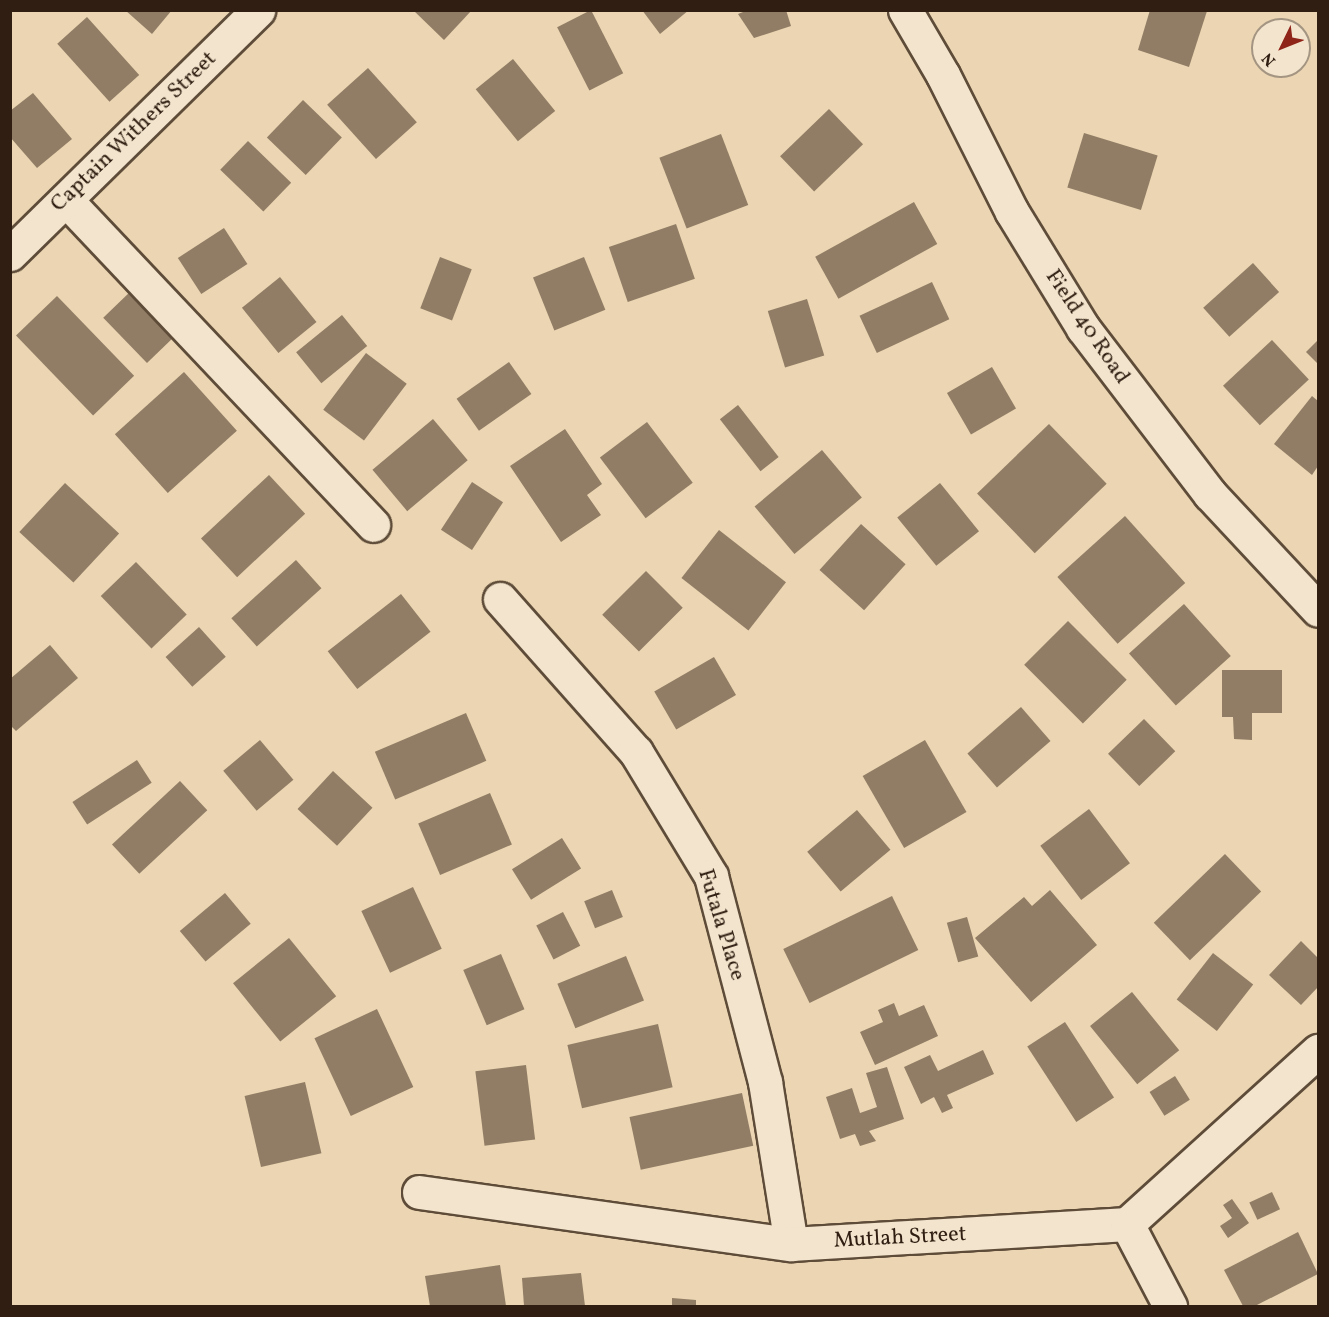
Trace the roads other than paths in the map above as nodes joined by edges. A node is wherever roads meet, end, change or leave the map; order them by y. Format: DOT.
graph roads {
  1 [pos="258,10"];
  2 [pos="904,10"];
  3 [pos="66,200"];
  4 [pos="10,254"];
  5 [pos="373,525"];
  6 [pos="500,599"];
  7 [pos="1318,610"];
  8 [pos="1318,1051"];
  9 [pos="419,1192"];
  10 [pos="1127,1224"];
  11 [pos="791,1244"];
  12 [pos="1170,1306"];
  1 -- 3 [label="street, Captain Withers Street"];
  2 -- 7 [label="street, Field 40 Road"];
  3 -- 4 [label="street, Captain Withers Street"];
  3 -- 5 [label="street"];
  6 -- 11 [label="street, Futala Place"];
  8 -- 10 [label="street"];
  9 -- 11 [label="street, Mutlah Street"];
  10 -- 11 [label="street, Mutlah Street"];
  10 -- 12 [label="street"];
}
